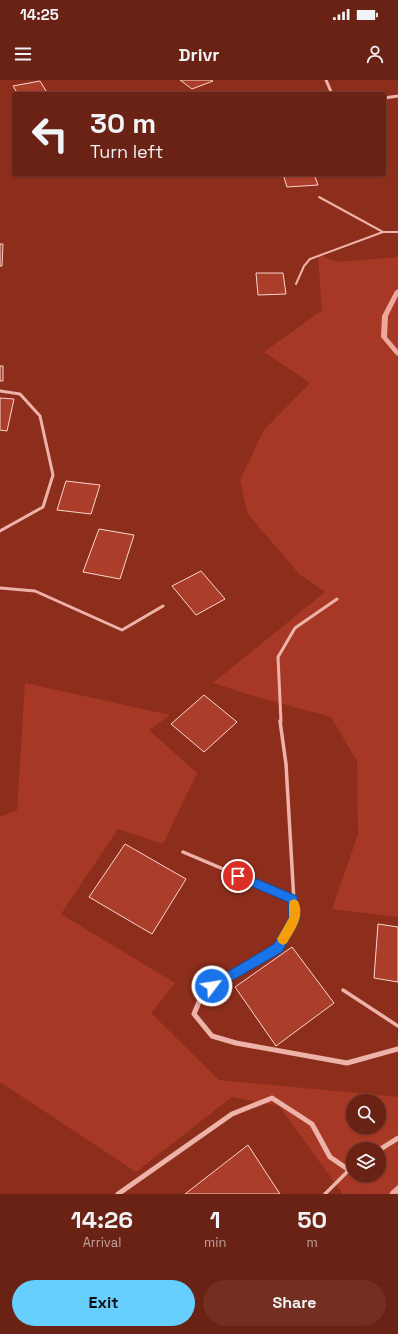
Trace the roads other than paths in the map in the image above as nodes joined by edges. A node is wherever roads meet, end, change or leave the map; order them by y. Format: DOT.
graph roads {
  1 [pos="326,80"];
  2 [pos="331,92"];
  3 [pos="398,96"];
  4 [pos="386,98"];
  5 [pos="319,197"];
  6 [pos="383,232"];
  7 [pos="398,232"];
  8 [pos="296,284"];
  9 [pos="0,391"];
  10 [pos="0,531"];
  11 [pos="0,588"];
  12 [pos="337,599"];
  13 [pos="163,606"];
  14 [pos="183,852"];
  15 [pos="294,899"];
  16 [pos="295,919"];
  17 [pos="343,990"];
  18 [pos="398,1026"];
  19 [pos="398,1049"];
  20 [pos="398,1138"];
  21 [pos="386,1146"];
  22 [pos="346,1166"];
  23 [pos="346,1174"];
  24 [pos="118,1194"];
  25 [pos="325,1194"];
  1 -- 2 [label="street"];
  3 -- 4 [label="street"];
  5 -- 6 [label="lane"];
  6 -- 7 [label="lane"];
  6 -- 8 [label="lane"];
  9 -- 10 [label="lane"];
  11 -- 13 [label="lane"];
  12 -- 15 [label="lane"];
  14 -- 15 [label="lane"];
  15 -- 16 [label="lane"];
  16 -- 19 [label="street"];
  17 -- 18 [label="lane"];
  20 -- 21 [label="street"];
  22 -- 24 [label="street"];
  23 -- 25 [label="lane"];
}
